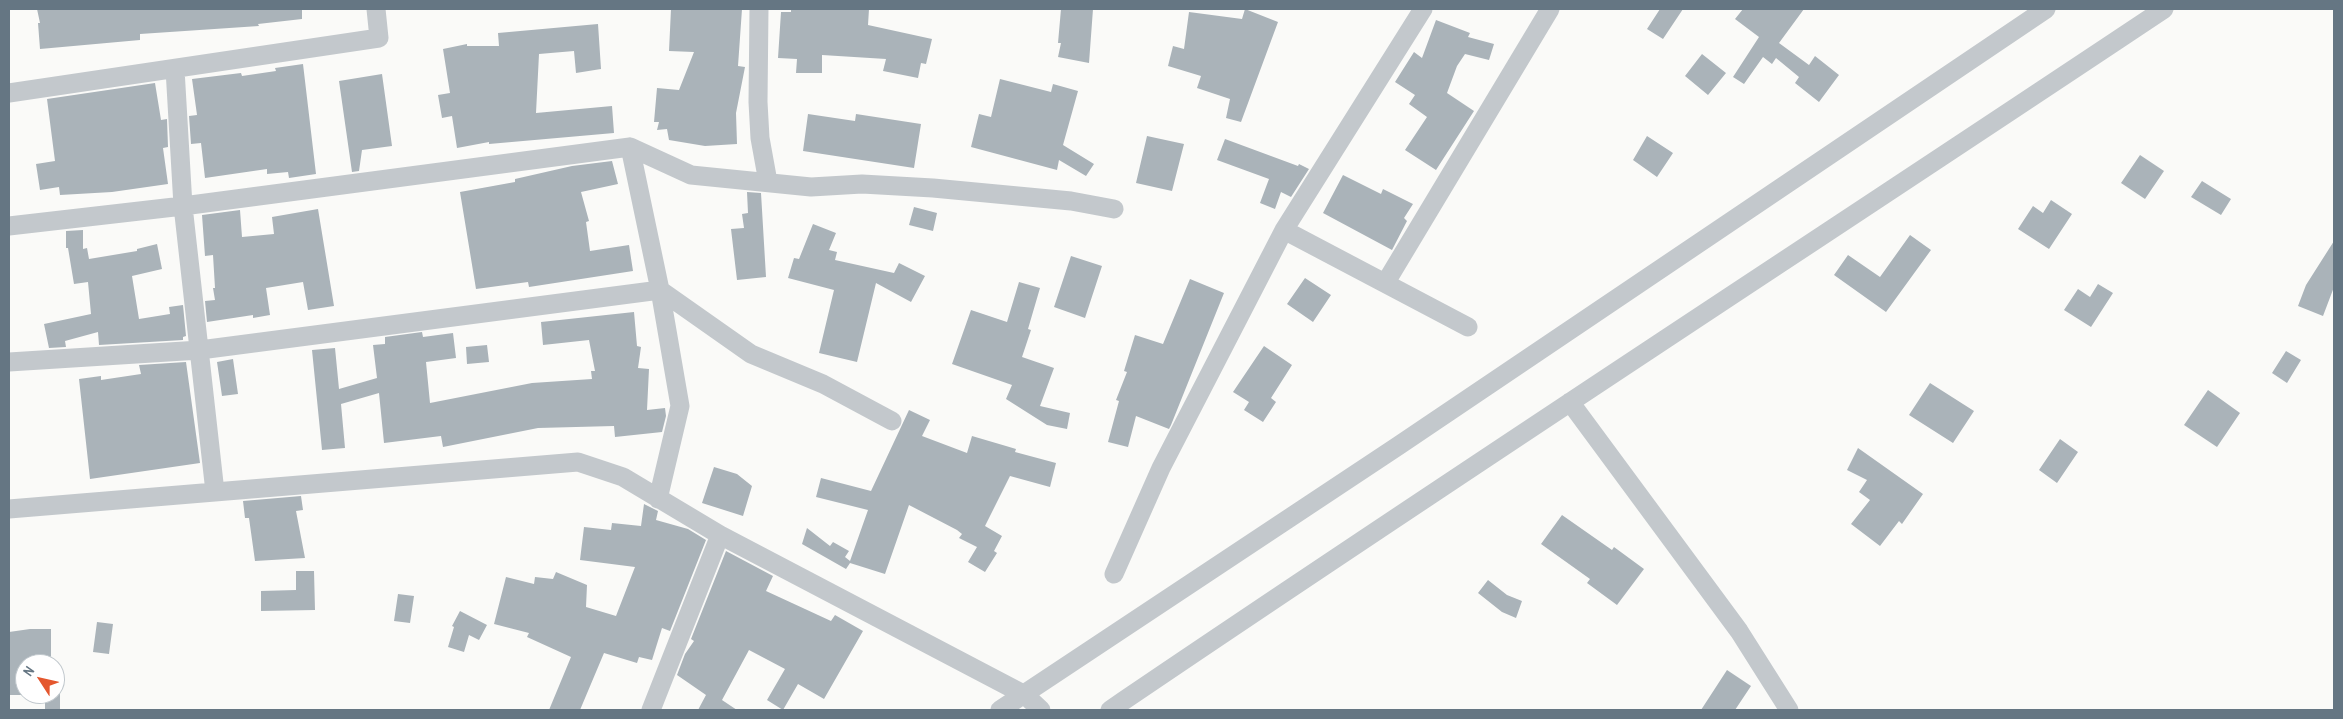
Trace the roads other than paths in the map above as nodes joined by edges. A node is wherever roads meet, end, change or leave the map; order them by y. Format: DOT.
graph roads {
  1 [pos="376,9"];
  2 [pos="759,9"];
  3 [pos="1423,9"];
  4 [pos="1550,9"];
  5 [pos="2046,9"];
  6 [pos="2164,9"];
  7 [pos="175,69"];
  8 [pos="9,93"];
  9 [pos="630,147"];
  10 [pos="768,182"];
  11 [pos="183,206"];
  12 [pos="1114,209"];
  13 [pos="9,226"];
  14 [pos="1284,230"];
  15 [pos="1386,282"];
  16 [pos="660,290"];
  17 [pos="1468,327"];
  18 [pos="200,350"];
  19 [pos="9,362"];
  20 [pos="1570,402"];
  21 [pos="892,421"];
  22 [pos="215,492"];
  23 [pos="658,498"];
  24 [pos="9,509"];
  25 [pos="720,535"];
  26 [pos="1114,574"];
  27 [pos="1025,695"];
  28 [pos="651,710"];
  29 [pos="1000,710"];
  30 [pos="1041,710"];
  31 [pos="1110,710"];
  32 [pos="1789,710"];
  1 -- 7 [label="street"];
  2 -- 10 [label="street"];
  3 -- 14 [label="street"];
  4 -- 15 [label="street"];
  5 -- 27 [label="street"];
  6 -- 20 [label="street"];
  7 -- 8 [label="street"];
  7 -- 11 [label="street"];
  9 -- 10 [label="street"];
  9 -- 11 [label="street"];
  9 -- 16 [label="street"];
  10 -- 12 [label="street"];
  11 -- 13 [label="street"];
  11 -- 18 [label="street"];
  14 -- 15 [label="street"];
  14 -- 26 [label="street"];
  15 -- 17 [label="street"];
  16 -- 18 [label="street"];
  16 -- 21 [label="street"];
  16 -- 23 [label="street"];
  18 -- 19 [label="street"];
  18 -- 22 [label="street"];
  20 -- 31 [label="street"];
  20 -- 32 [label="street"];
  22 -- 23 [label="street"];
  22 -- 24 [label="street"];
  23 -- 25 [label="street"];
  25 -- 27 [label="street"];
  25 -- 28 [label="street"];
  27 -- 29 [label="street"];
  27 -- 30 [label="street"];
}
